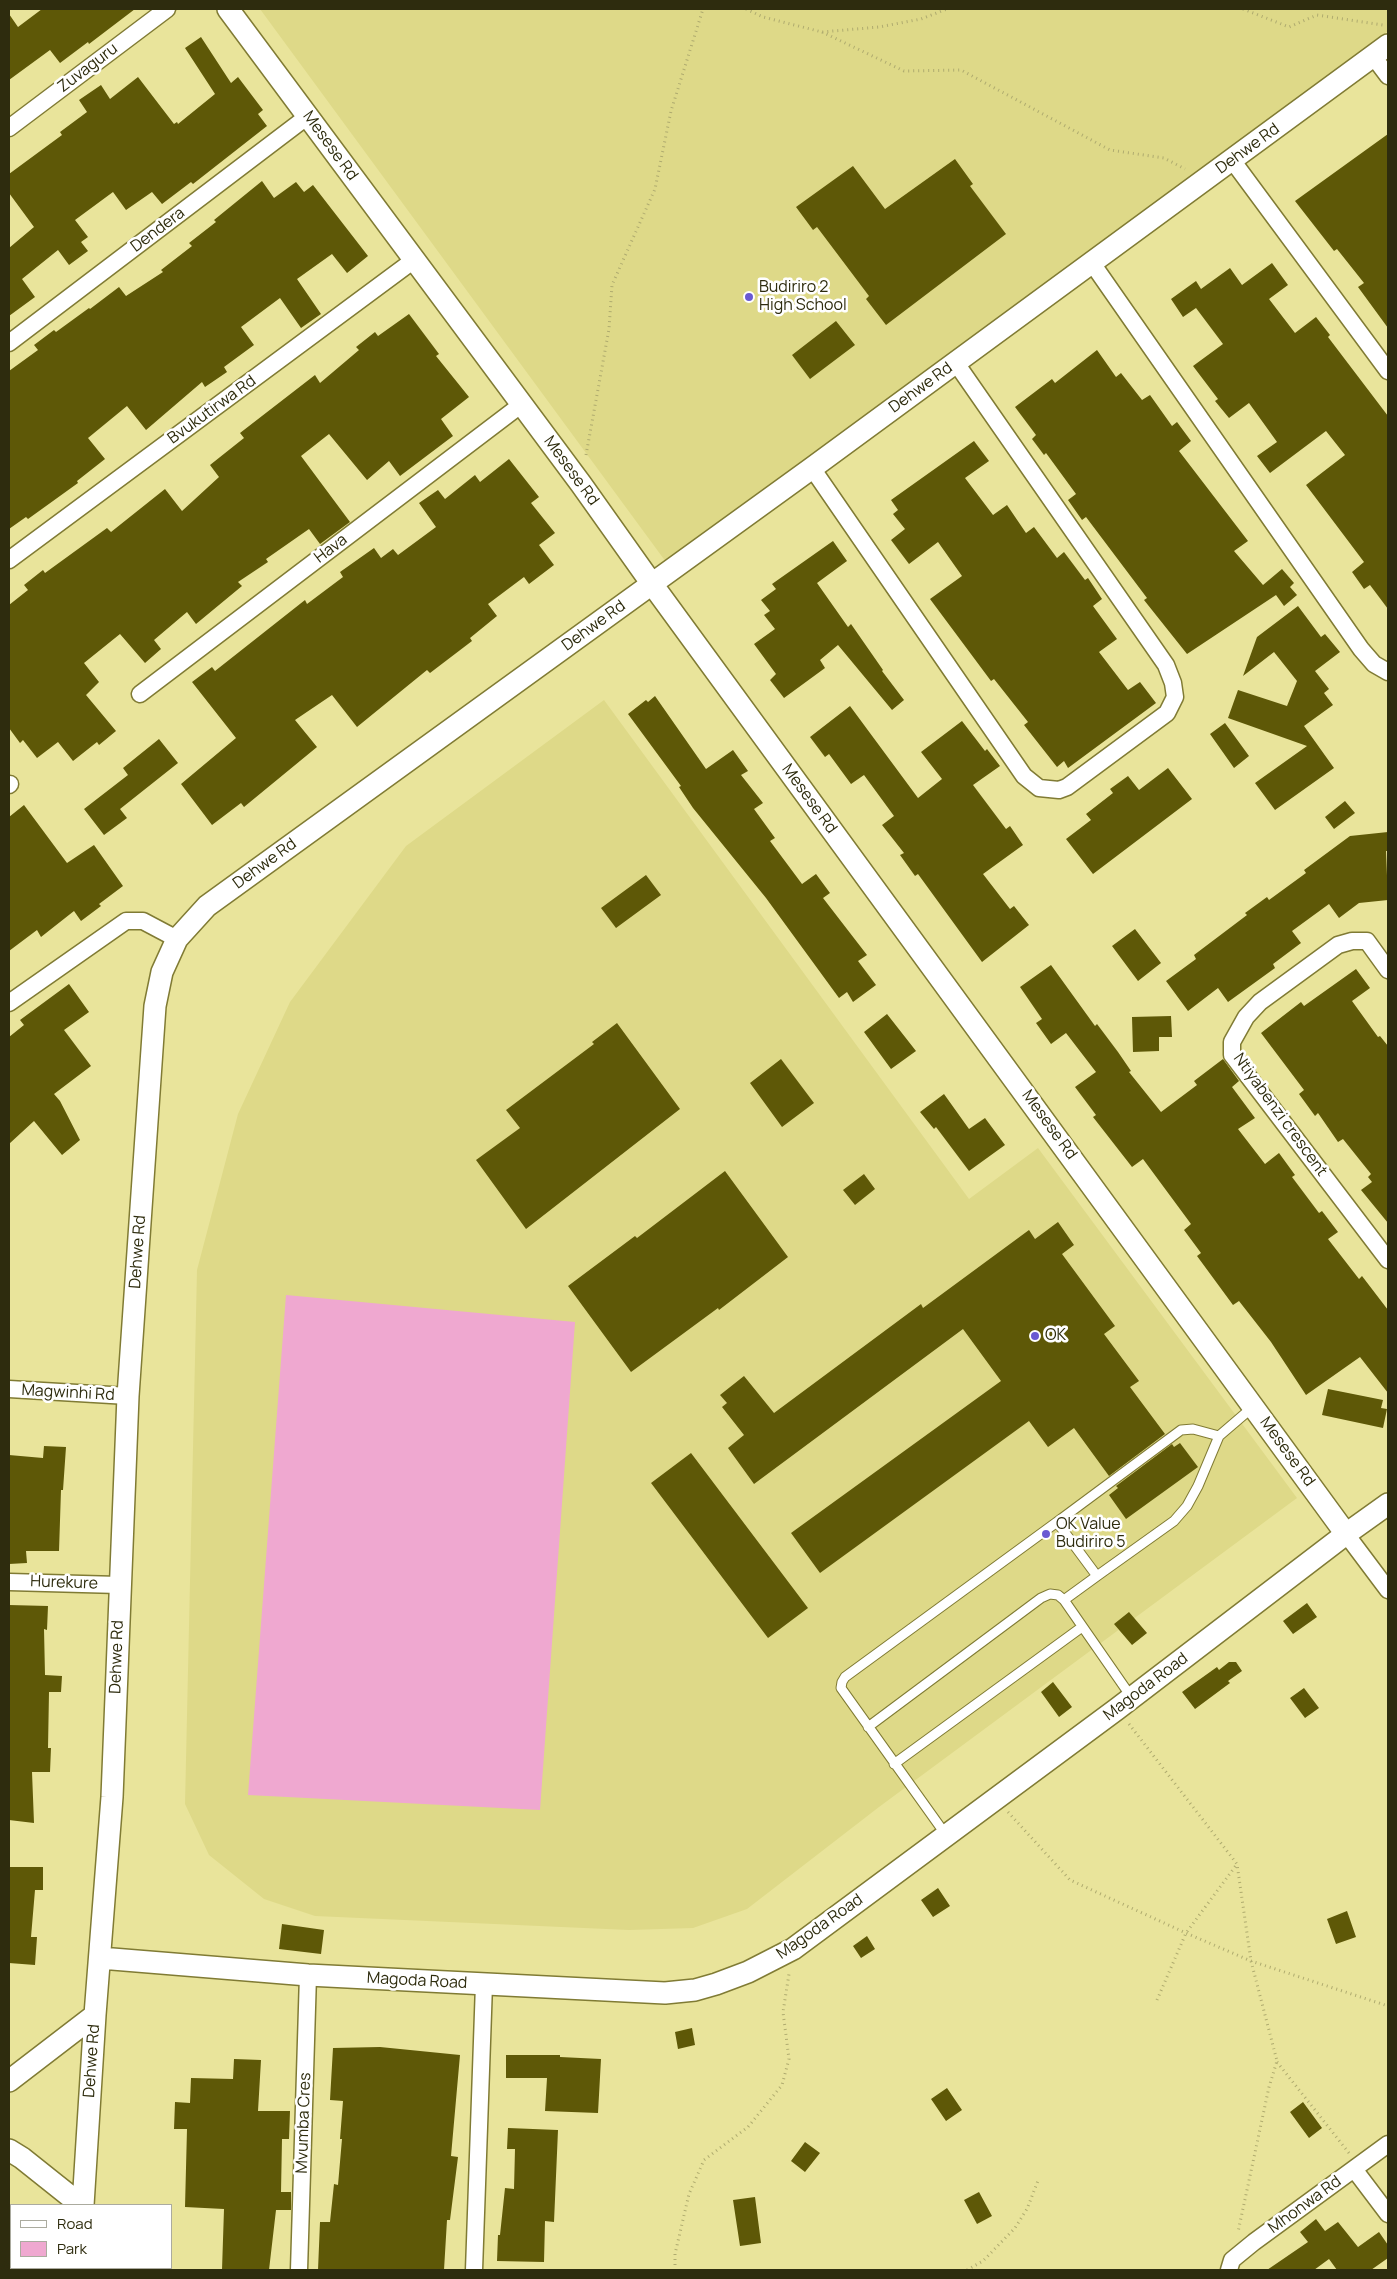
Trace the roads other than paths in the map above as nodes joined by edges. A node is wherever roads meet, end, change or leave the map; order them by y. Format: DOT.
graph roads {
  1 [pos="167,9"];
  2 [pos="228,9"];
  3 [pos="1381,50"];
  4 [pos="1388,76"];
  5 [pos="308,116"];
  6 [pos="9,128"];
  7 [pos="1232,160"];
  8 [pos="414,260"];
  9 [pos="1092,263"];
  10 [pos="9,343"];
  11 [pos="956,363"];
  12 [pos="1388,371"];
  13 [pos="522,404"];
  14 [pos="812,468"];
  15 [pos="9,560"];
  16 [pos="652,584"];
  17 [pos="1388,672"];
  18 [pos="140,694"];
  19 [pos="177,939"];
  20 [pos="1388,970"];
  21 [pos="9,1003"];
  22 [pos="1388,1260"];
  23 [pos="9,1389"];
  24 [pos="128,1396"];
  25 [pos="1254,1406"];
  26 [pos="1219,1436"];
  27 [pos="1388,1504"];
  28 [pos="1057,1522"];
  29 [pos="1346,1534"];
  30 [pos="1097,1576"];
  31 [pos="9,1582"];
  32 [pos="119,1585"];
  33 [pos="1388,1590"];
  34 [pos="1064,1600"];
  35 [pos="1082,1627"];
  36 [pos="1125,1703"];
  37 [pos="868,1727"];
  38 [pos="894,1764"];
  39 [pos="946,1835"];
  40 [pos="100,1958"];
  41 [pos="308,1975"];
  42 [pos="484,1984"];
  43 [pos="95,2015"];
  44 [pos="9,2081"];
  45 [pos="1388,2144"];
  46 [pos="9,2150"];
  47 [pos="1357,2167"];
  48 [pos="81,2204"];
  49 [pos="82,2204"];
  50 [pos="1388,2214"];
  51 [pos="1230,2265"];
  52 [pos="299,2270"];
  53 [pos="474,2270"];
  1 -- 6 [label="street, Zuvaguru"];
  2 -- 5 [label="street, Mesese Rd"];
  3 -- 4 [label="street"];
  3 -- 7 [label="street, Dehwe Rd"];
  5 -- 8 [label="street, Mesese Rd"];
  5 -- 10 [label="street, Dendera"];
  7 -- 9 [label="street, Dehwe Rd"];
  7 -- 12 [label="street"];
  8 -- 13 [label="street, Mesese Rd"];
  8 -- 15 [label="street, Bvukutirwa Rd"];
  9 -- 11 [label="street, Dehwe Rd"];
  9 -- 17 [label="street"];
  11 -- 14 [label="street, Dehwe Rd"];
  11 -- 14 [label="street"];
  13 -- 16 [label="street, Mesese Rd"];
  13 -- 18 [label="street, Hava"];
  14 -- 16 [label="street, Dehwe Rd"];
  16 -- 19 [label="street, Dehwe Rd"];
  16 -- 25 [label="street, Mesese Rd"];
  19 -- 21 [label="street"];
  19 -- 24 [label="street, Dehwe Rd"];
  20 -- 22 [label="street, Ntiyabenzi crescent"];
  23 -- 24 [label="street, Magwinhi Rd"];
  24 -- 32 [label="street, Dehwe Rd"];
  25 -- 26 [label="lane"];
  25 -- 29 [label="street, Mesese Rd"];
  26 -- 28 [label="lane"];
  26 -- 30 [label="lane"];
  27 -- 29 [label="street, Magoda Road"];
  28 -- 30 [label="lane"];
  28 -- 37 [label="lane"];
  29 -- 33 [label="street, Mesese Rd"];
  29 -- 36 [label="street, Magoda Road"];
  30 -- 34 [label="lane"];
  31 -- 32 [label="street, Hurekure"];
  32 -- 40 [label="street, Dehwe Rd"];
  34 -- 35 [label="lane"];
  34 -- 37 [label="lane"];
  35 -- 36 [label="lane"];
  35 -- 38 [label="lane"];
  36 -- 39 [label="street, Magoda Road"];
  37 -- 38 [label="lane"];
  38 -- 39 [label="lane"];
  39 -- 42 [label="street, Magoda Road"];
  40 -- 41 [label="street, Magoda Road"];
  40 -- 43 [label="street, Dehwe Rd"];
  41 -- 42 [label="street, Magoda Road"];
  41 -- 52 [label="street, Mvumba Cres"];
  42 -- 53 [label="street"];
  43 -- 44 [label="street"];
  43 -- 49 [label="street, Dehwe Rd"];
  45 -- 47 [label="street, Mhonwa Rd"];
  46 -- 48 [label="street"];
  47 -- 50 [label="street"];
  47 -- 51 [label="street, Mhonwa Rd"];
}
